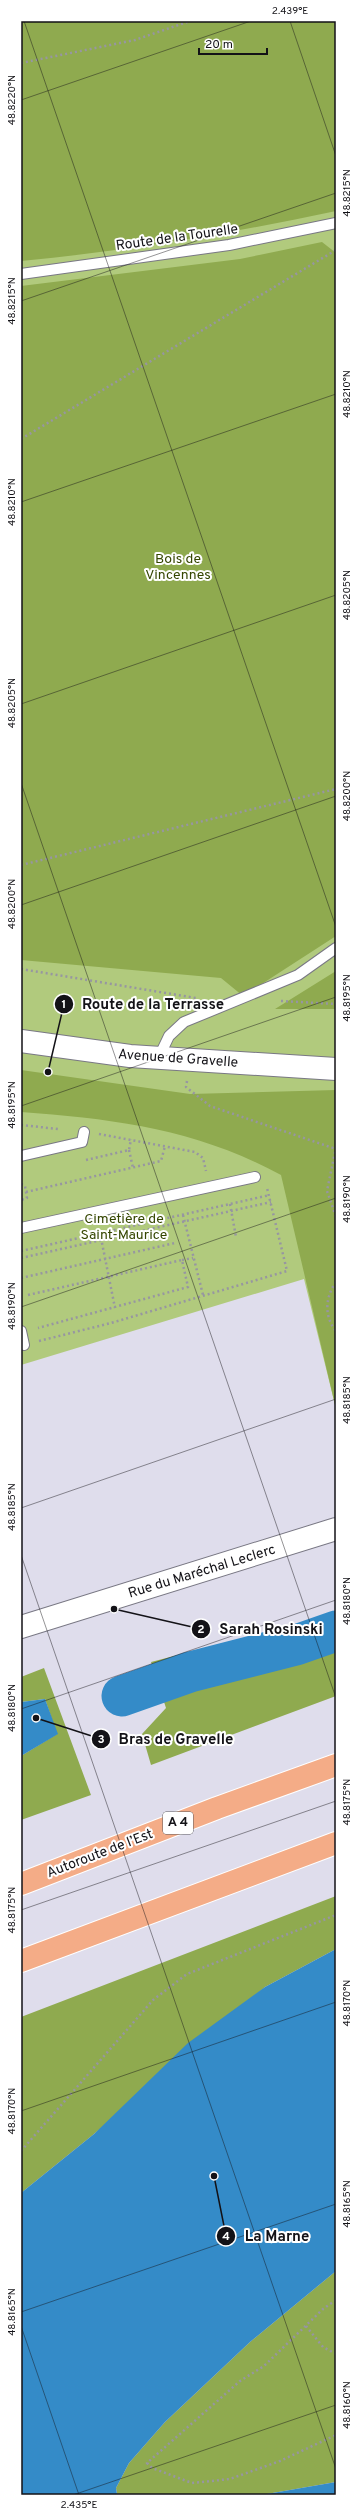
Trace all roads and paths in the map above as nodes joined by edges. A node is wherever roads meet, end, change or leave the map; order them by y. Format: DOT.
graph roads {
  1 [pos="190,21"];
  2 [pos="21,63"];
  3 [pos="336,223"];
  4 [pos="336,250"];
  5 [pos="21,274"];
  6 [pos="21,438"];
  7 [pos="336,789"];
  8 [pos="21,865"];
  9 [pos="336,948"];
  10 [pos="21,969"];
  11 [pos="199,999"];
  12 [pos="277,1001"];
  13 [pos="336,1004"];
  14 [pos="21,1041"];
  15 [pos="158,1058"];
  16 [pos="336,1069"];
  17 [pos="187,1078"];
  18 [pos="21,1125"];
  19 [pos="84,1132"];
  20 [pos="165,1146"];
  21 [pos="336,1148"];
  22 [pos="129,1150"];
  23 [pos="21,1156"];
  24 [pos="133,1168"];
  25 [pos="199,1174"];
  26 [pos="255,1177"];
  27 [pos="21,1184"];
  28 [pos="26,1192"];
  29 [pos="270,1195"];
  30 [pos="21,1200"];
  31 [pos="272,1202"];
  32 [pos="230,1204"];
  33 [pos="231,1211"];
  34 [pos="183,1215"];
  35 [pos="336,1216"];
  36 [pos="185,1222"];
  37 [pos="21,1228"];
  38 [pos="100,1233"];
  39 [pos="336,1236"];
  40 [pos="236,1237"];
  41 [pos="101,1240"];
  42 [pos="175,1243"];
  43 [pos="336,1244"];
  44 [pos="21,1251"];
  45 [pos="21,1258"];
  46 [pos="193,1258"];
  47 [pos="105,1259"];
  48 [pos="182,1260"];
  49 [pos="109,1277"];
  50 [pos="21,1278"];
  51 [pos="336,1282"];
  52 [pos="28,1295"];
  53 [pos="203,1295"];
  54 [pos="116,1308"];
  55 [pos="336,1331"];
  56 [pos="21,1332"];
  57 [pos="24,1345"];
  58 [pos="336,1528"];
  59 [pos="21,1627"];
  60 [pos="336,1765"];
  61 [pos="336,1843"];
  62 [pos="21,1884"];
  63 [pos="336,1915"];
  64 [pos="21,1961"];
  65 [pos="21,2151"];
  66 [pos="336,2300"];
  67 [pos="306,2326"];
  68 [pos="336,2354"];
  69 [pos="336,2434"];
  1 -- 2 [label="path"];
  3 -- 5 [label="lane, Route de la Tourelle"];
  4 -- 6 [label="path"];
  7 -- 8 [label="path"];
  9 -- 15 [label="lane"];
  10 -- 11 [label="path"];
  12 -- 13 [label="path"];
  14 -- 15 [label="street, Avenue de Gravelle"];
  15 -- 16 [label="street, Avenue de Gravelle"];
  17 -- 21 [label="path"];
  18 -- 19 [label="path"];
  19 -- 20 [label="path"];
  19 -- 23 [label="lane"];
  20 -- 24 [label="path"];
  20 -- 25 [label="path"];
  21 -- 35 [label="path"];
  22 -- 24 [label="path"];
  24 -- 28 [label="path"];
  26 -- 29 [label="path"];
  26 -- 37 [label="lane"];
  27 -- 28 [label="path"];
  28 -- 30 [label="path"];
  29 -- 31 [label="path"];
  29 -- 32 [label="path"];
  31 -- 33 [label="path"];
  31 -- 53 [label="path"];
  32 -- 33 [label="path"];
  32 -- 34 [label="path"];
  33 -- 36 [label="path"];
  33 -- 40 [label="path"];
  34 -- 36 [label="path"];
  34 -- 38 [label="path"];
  36 -- 41 [label="path"];
  36 -- 46 [label="path"];
  38 -- 41 [label="path"];
  38 -- 44 [label="path"];
  39 -- 43 [label="path"];
  41 -- 45 [label="path"];
  41 -- 47 [label="path"];
  42 -- 47 [label="path"];
  46 -- 48 [label="path"];
  46 -- 53 [label="path"];
  47 -- 49 [label="path"];
  47 -- 50 [label="path"];
  48 -- 49 [label="path"];
  48 -- 54 [label="path"];
  49 -- 52 [label="path"];
  49 -- 54 [label="path"];
  51 -- 55 [label="path"];
  53 -- 57 [label="path"];
  54 -- 56 [label="path"];
  56 -- 57 [label="lane"];
  58 -- 59 [label="street, Rue du Maréchal Leclerc"];
  60 -- 62 [label="highway, Autoroute de l’Est / A 4"];
  61 -- 64 [label="highway"];
  63 -- 65 [label="path"];
  66 -- 67 [label="path"];
  67 -- 68 [label="path"];
  67 -- 69 [label="path"];
}
